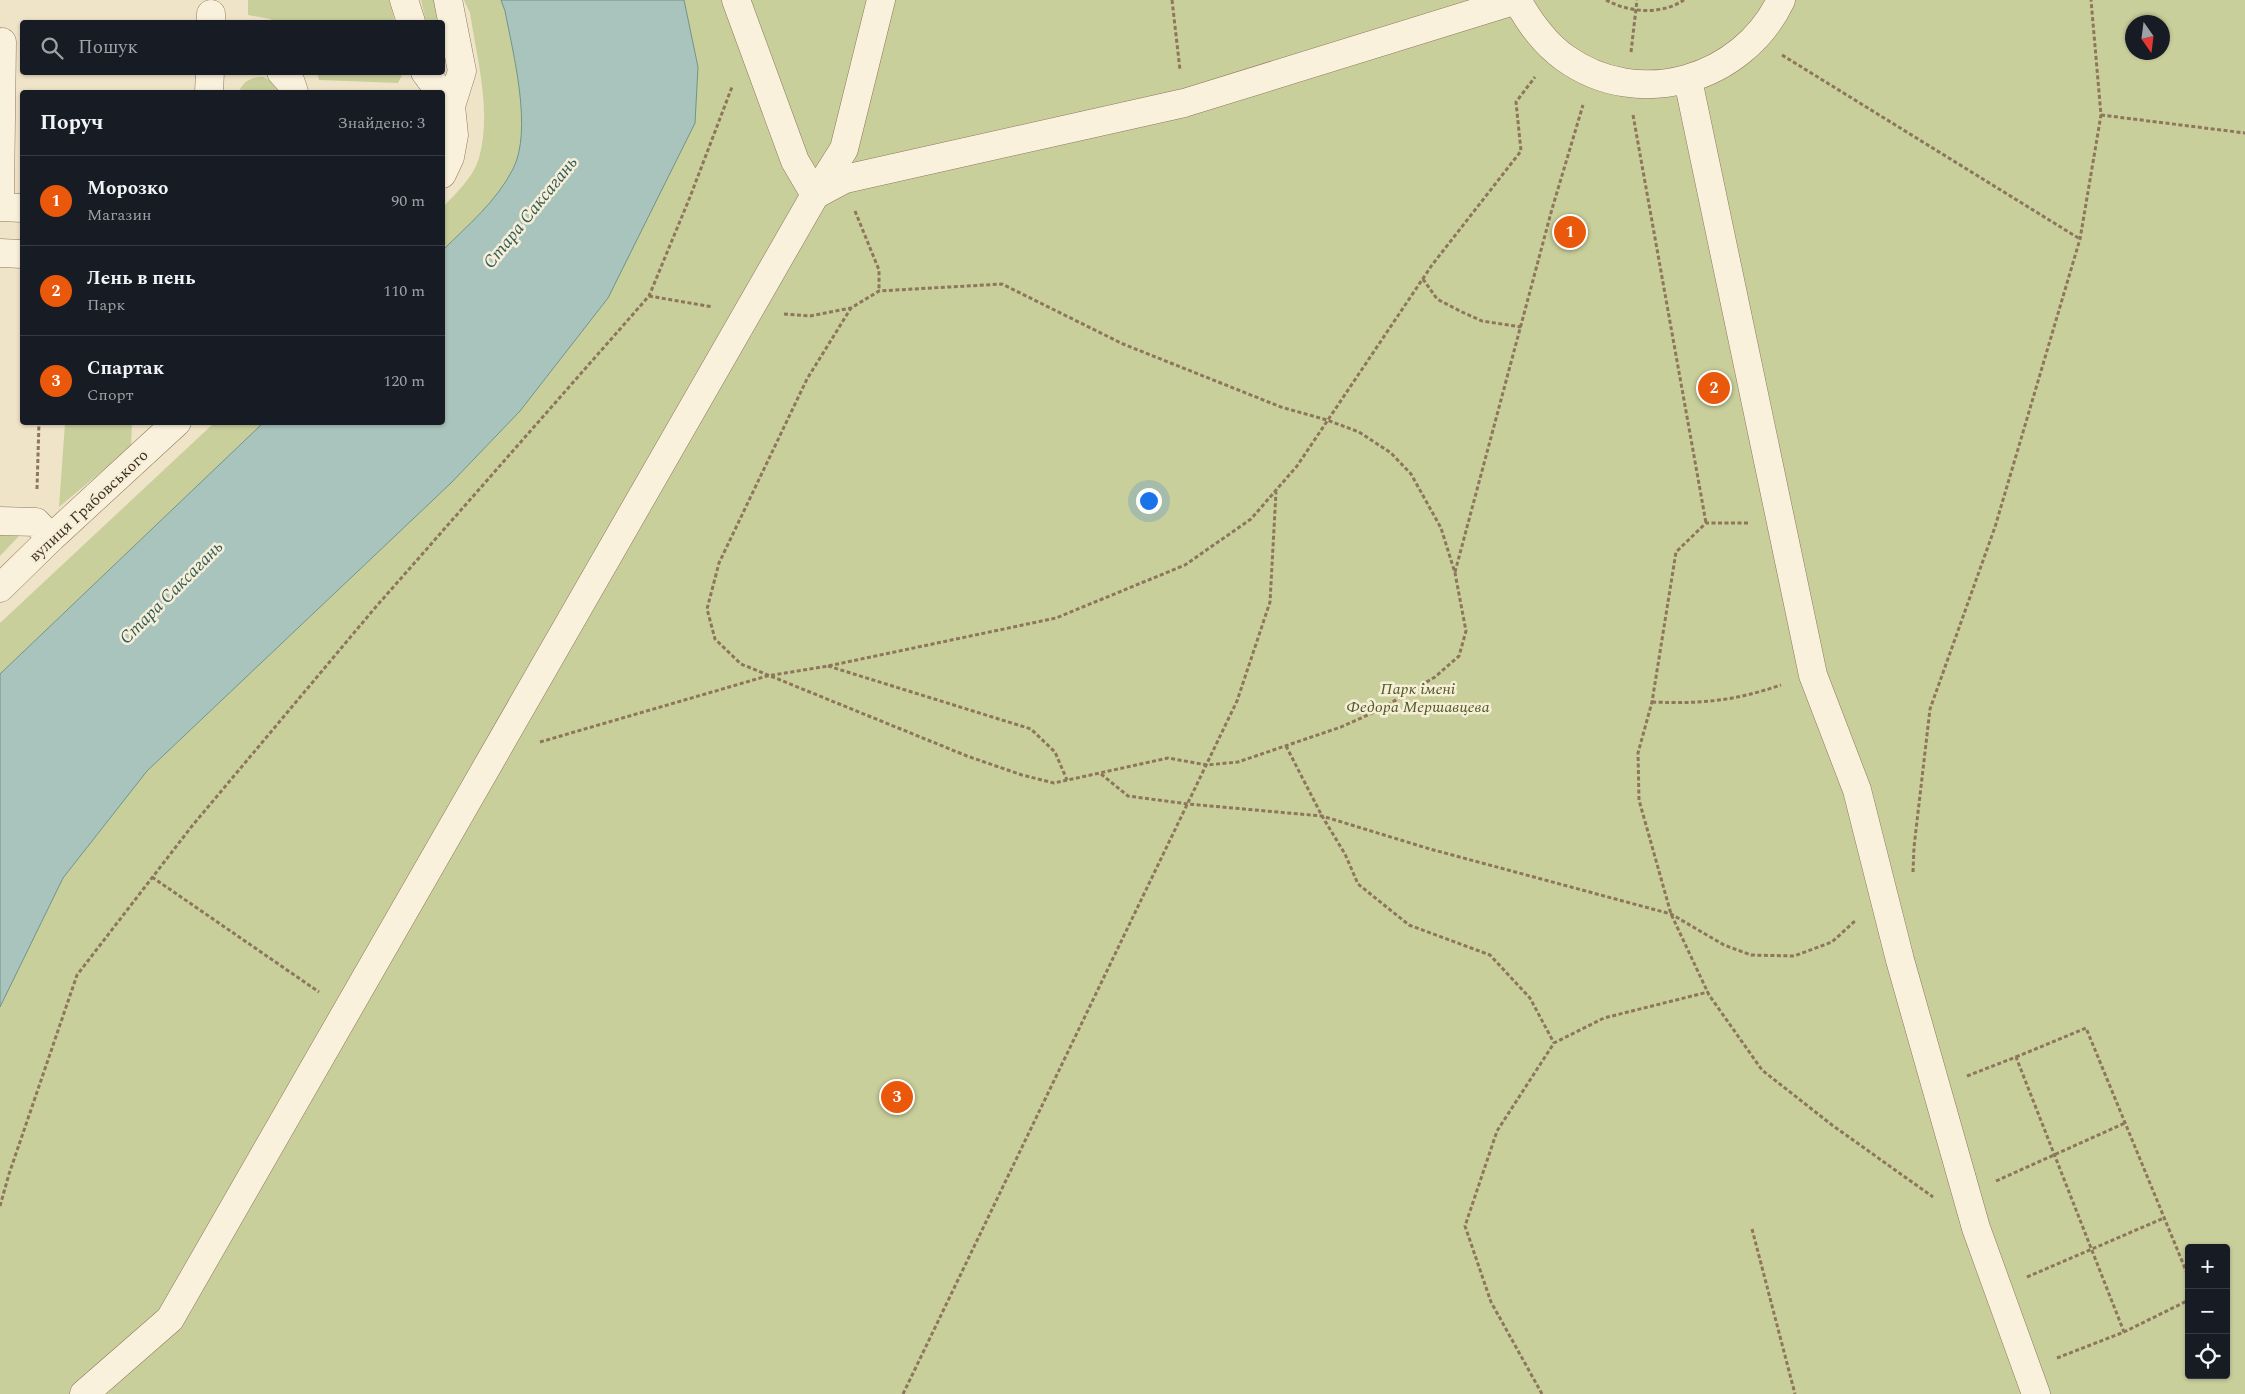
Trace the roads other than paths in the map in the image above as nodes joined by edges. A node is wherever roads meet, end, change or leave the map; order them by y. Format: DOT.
graph roads {
  1 [pos="404,0"];
  2 [pos="448,0"];
  3 [pos="736,0"];
  4 [pos="882,0"];
  5 [pos="1517,0"];
  6 [pos="1781,0"];
  7 [pos="410,20"];
  8 [pos="2,42"];
  9 [pos="210,75"];
  10 [pos="283,75"];
  11 [pos="427,75"];
  12 [pos="1688,80"];
  13 [pos="209,90"];
  14 [pos="293,90"];
  15 [pos="439,90"];
  16 [pos="445,98"];
  17 [pos="445,168"];
  18 [pos="816,195"];
  19 [pos="0,196"];
  20 [pos="0,207"];
  21 [pos="20,208"];
  22 [pos="0,253"];
  23 [pos="20,254"];
  24 [pos="171,425"];
  25 [pos="157,432"];
  26 [pos="0,521"];
  27 [pos="43,530"];
  28 [pos="0,588"];
  29 [pos="2033,1384"];
  30 [pos="84,1394"];
  1 -- 7 [label="street"];
  2 -- 16 [label="street"];
  3 -- 18 [label="street"];
  4 -- 18 [label="street"];
  5 -- 12 [label="street"];
  5 -- 18 [label="street"];
  6 -- 12 [label="street"];
  8 -- 19 [label="street"];
  9 -- 13 [label="street"];
  10 -- 14 [label="street"];
  11 -- 15 [label="street"];
  12 -- 29 [label="street"];
  16 -- 17 [label="street"];
  18 -- 30 [label="street"];
  20 -- 21 [label="street"];
  22 -- 23 [label="street"];
  24 -- 25 [label="street, вулиця Грабовського"];
  25 -- 27 [label="street, вулиця Грабовського"];
  26 -- 27 [label="street"];
  27 -- 28 [label="street, вулиця Грабовського"];
}
